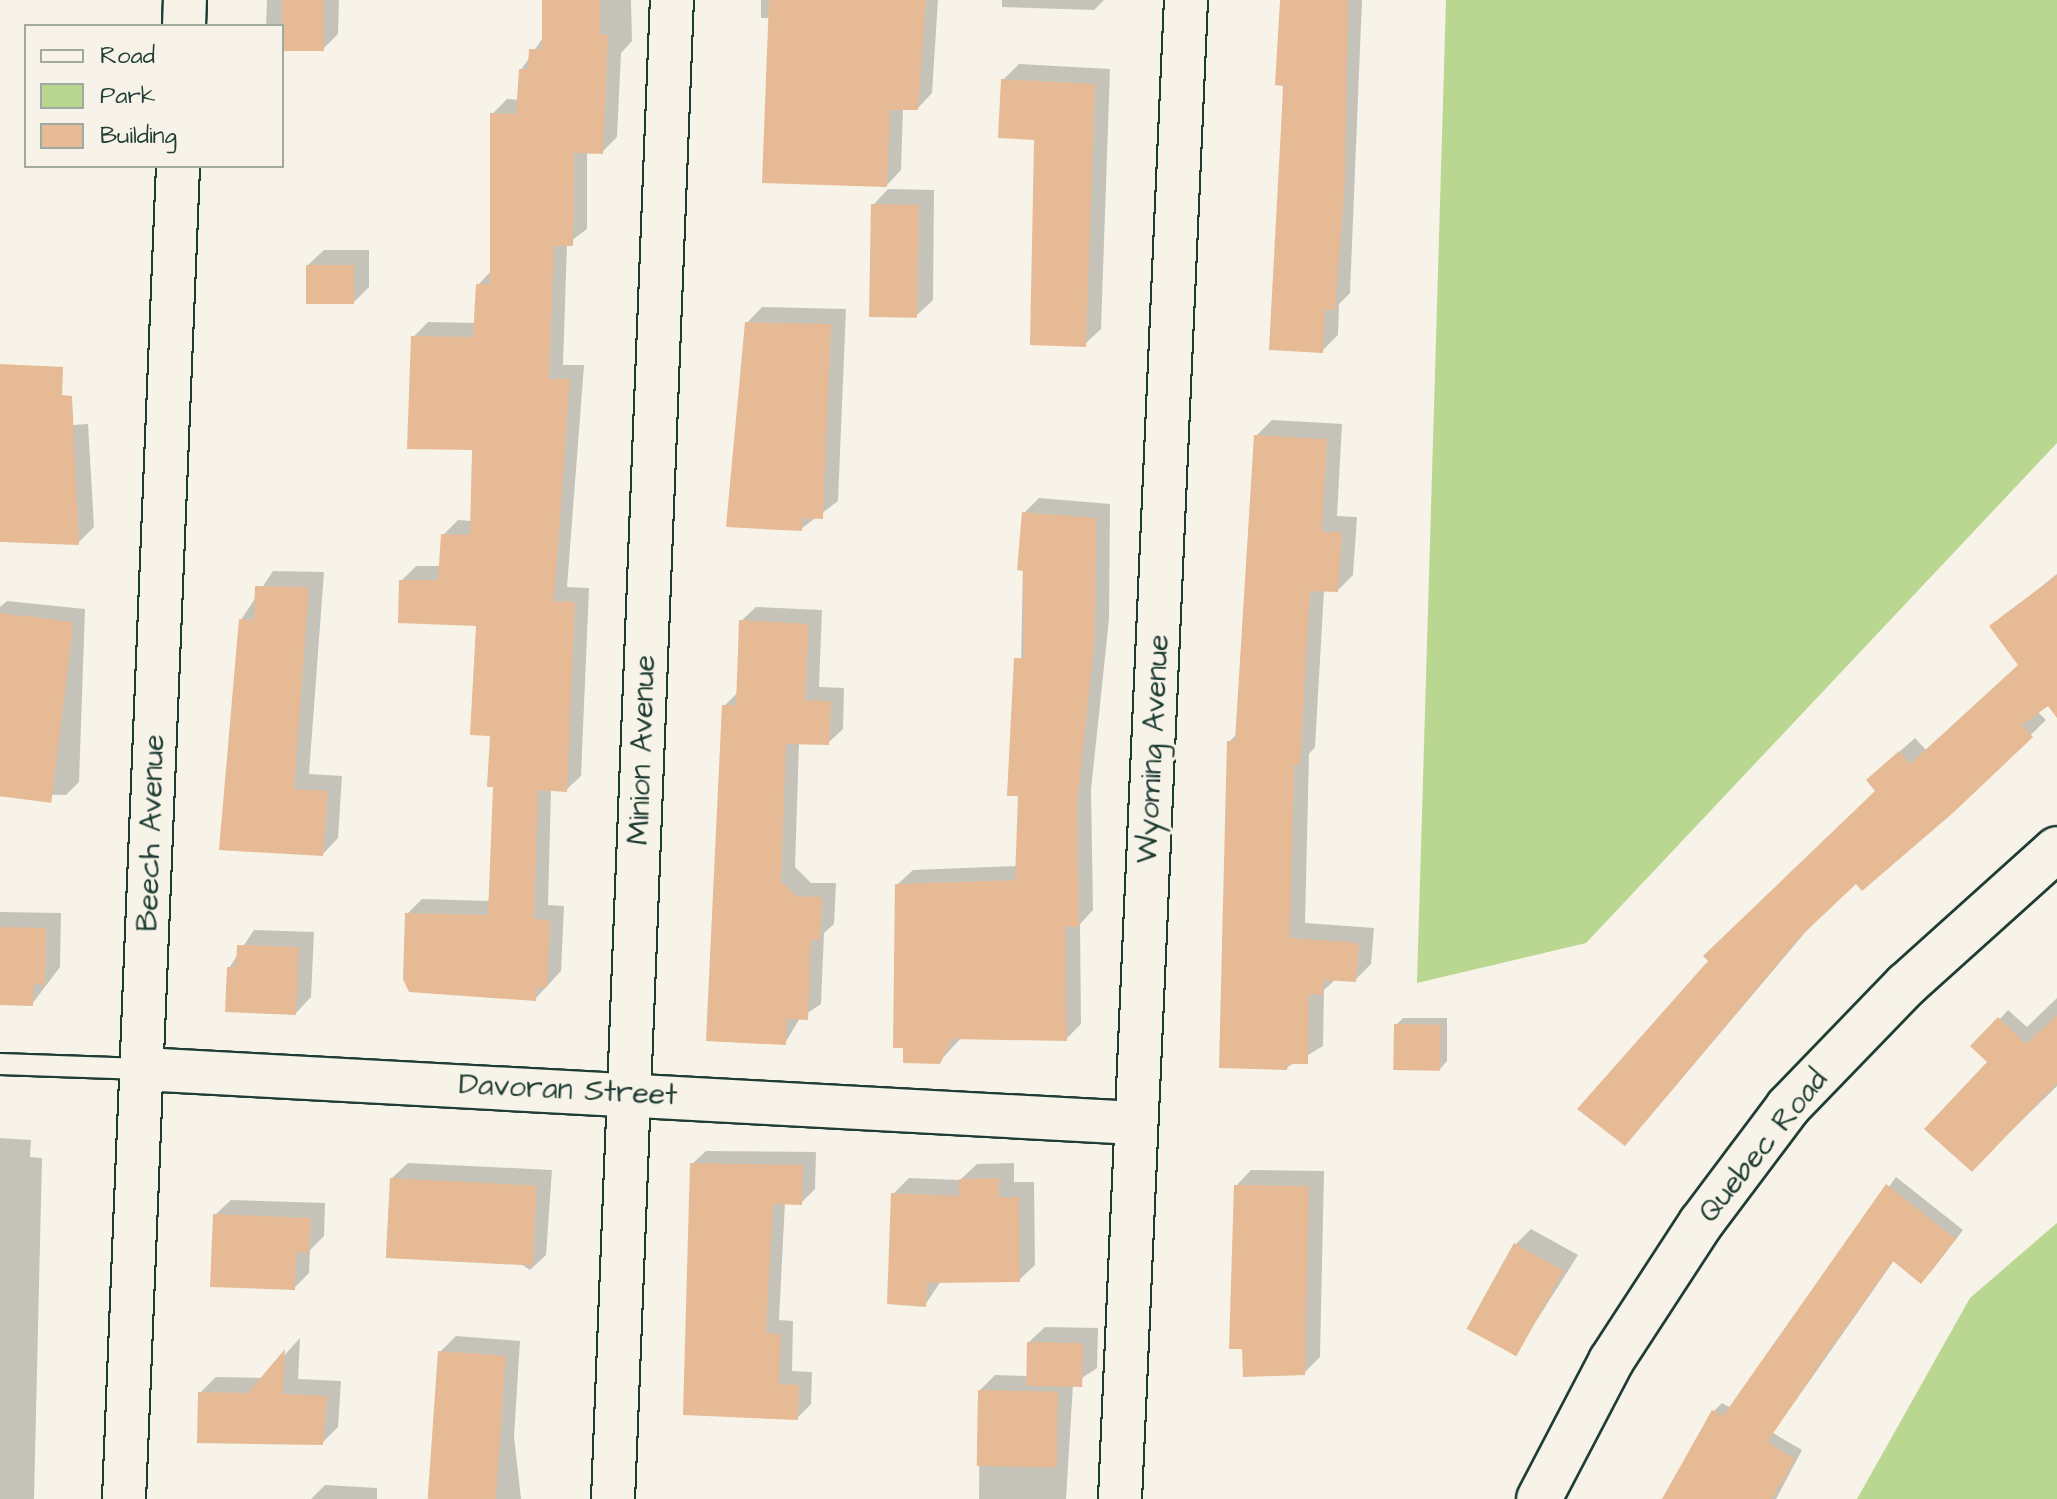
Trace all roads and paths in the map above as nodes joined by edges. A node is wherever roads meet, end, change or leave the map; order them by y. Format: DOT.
graph roads {
  1 [pos="185,0"];
  2 [pos="672,0"];
  3 [pos="1186,0"];
  4 [pos="184,24"];
  5 [pos="178,168"];
  6 [pos="2057,849"];
  7 [pos="0,1064"];
  8 [pos="142,1069"];
  9 [pos="629,1093"];
  10 [pos="1136,1123"];
  11 [pos="124,1499"];
  12 [pos="613,1499"];
  13 [pos="1120,1499"];
  14 [pos="1539,1499"];
  1 -- 4 [label="street"];
  2 -- 9 [label="street, Minion Avenue"];
  3 -- 10 [label="street, Wyoming Avenue"];
  5 -- 8 [label="street, Beech Avenue"];
  6 -- 14 [label="street, Quebec Road"];
  7 -- 8 [label="lane, Davoran Street"];
  8 -- 9 [label="street, Davoran Street"];
  8 -- 11 [label="street, Beech Avenue"];
  9 -- 10 [label="street, Davoran Street"];
  9 -- 12 [label="street, Minion Avenue"];
  10 -- 13 [label="street, Wyoming Avenue"];
}
